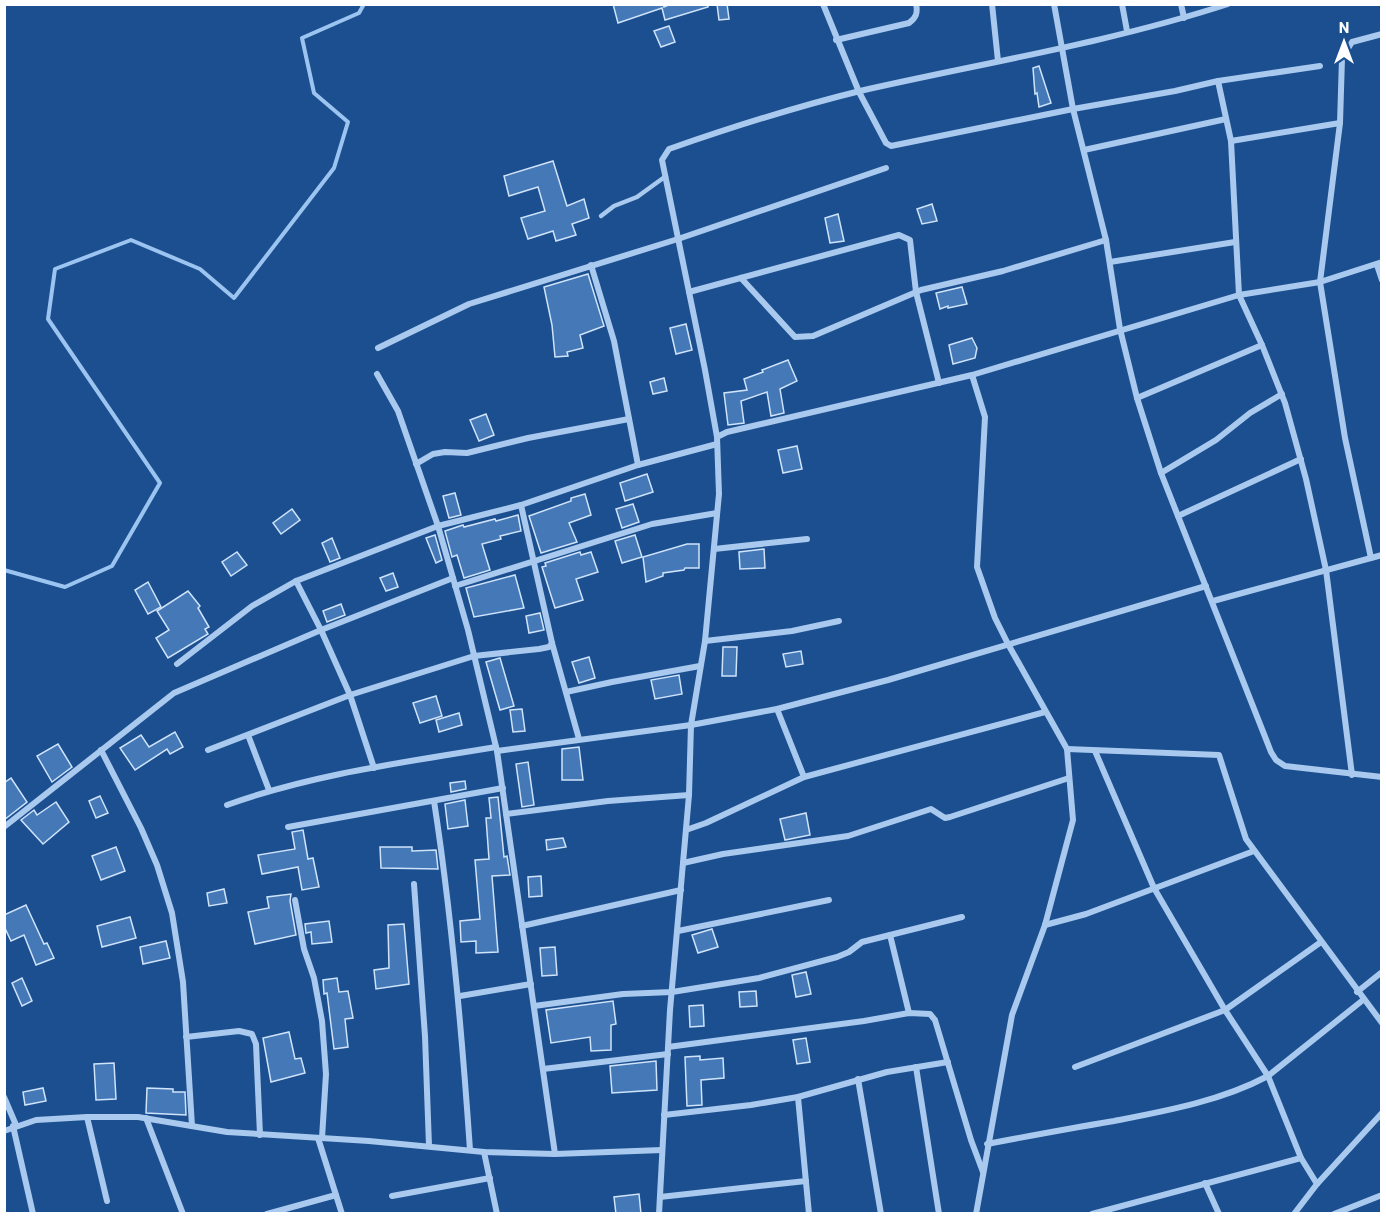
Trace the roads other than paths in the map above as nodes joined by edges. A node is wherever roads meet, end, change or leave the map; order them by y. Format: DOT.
graph roads {
  1 [pos="823,4"];
  2 [pos="916,4"];
  3 [pos="992,4"];
  4 [pos="1053,4"];
  5 [pos="1122,4"];
  6 [pos="1181,4"];
  7 [pos="1228,4"];
  8 [pos="1184,18"];
  9 [pos="1127,32"];
  10 [pos="1382,34"];
  11 [pos="836,40"];
  12 [pos="1062,48"];
  13 [pos="998,61"];
  14 [pos="1320,66"];
  15 [pos="1218,81"];
  16 [pos="859,92"];
  17 [pos="1073,109"];
  18 [pos="1226,119"];
  19 [pos="1340,123"];
  20 [pos="1231,141"];
  21 [pos="1084,150"];
  22 [pos="886,168"];
  23 [pos="666,176"];
  24 [pos="601,216"];
  25 [pos="678,239"];
  26 [pos="1106,240"];
  27 [pos="1235,242"];
  28 [pos="1110,262"];
  29 [pos="1379,264"];
  30 [pos="591,265"];
  31 [pos="741,278"];
  32 [pos="1382,280"];
  33 [pos="1320,282"];
  34 [pos="689,292"];
  35 [pos="916,292"];
  36 [pos="1239,295"];
  37 [pos="1120,329"];
  38 [pos="1262,345"];
  39 [pos="378,348"];
  40 [pos="377,374"];
  41 [pos="972,375"];
  42 [pos="939,383"];
  43 [pos="1282,394"];
  44 [pos="1137,398"];
  45 [pos="629,419"];
  46 [pos="717,441"];
  47 [pos="1300,459"];
  48 [pos="416,464"];
  49 [pos="638,465"];
  50 [pos="1161,473"];
  51 [pos="520,505"];
  52 [pos="717,513"];
  53 [pos="1178,516"];
  54 [pos="438,526"];
  55 [pos="807,539"];
  56 [pos="714,549"];
  57 [pos="1382,555"];
  58 [pos="1371,558"];
  59 [pos="532,562"];
  60 [pos="1326,570"];
  61 [pos="453,578"];
  62 [pos="296,581"];
  63 [pos="455,586"];
  64 [pos="1206,586"];
  65 [pos="1213,601"];
  66 [pos="839,621"];
  67 [pos="321,630"];
  68 [pos="705,641"];
  69 [pos="552,644"];
  70 [pos="1008,644"];
  71 [pos="474,656"];
  72 [pos="177,664"];
  73 [pos="700,666"];
  74 [pos="566,692"];
  75 [pos="350,695"];
  76 [pos="777,709"];
  77 [pos="1045,712"];
  78 [pos="691,725"];
  79 [pos="248,735"];
  80 [pos="579,739"];
  81 [pos="497,749"];
  82 [pos="1067,749"];
  83 [pos="101,750"];
  84 [pos="208,750"];
  85 [pos="1095,752"];
  86 [pos="374,768"];
  87 [pos="1352,775"];
  88 [pos="804,777"];
  89 [pos="1382,777"];
  90 [pos="1069,778"];
  91 [pos="503,788"];
  92 [pos="269,790"];
  93 [pos="689,795"];
  94 [pos="434,801"];
  95 [pos="227,805"];
  96 [pos="506,814"];
  97 [pos="4,827"];
  98 [pos="288,827"];
  99 [pos="686,830"];
  100 [pos="1254,851"];
  101 [pos="683,863"];
  102 [pos="414,884"];
  103 [pos="1154,888"];
  104 [pos="681,890"];
  105 [pos="295,900"];
  106 [pos="829,900"];
  107 [pos="962,916"];
  108 [pos="1045,925"];
  109 [pos="522,926"];
  110 [pos="678,931"];
  111 [pos="890,935"];
  112 [pos="1320,942"];
  113 [pos="1382,972"];
  114 [pos="531,984"];
  115 [pos="672,992"];
  116 [pos="1357,992"];
  117 [pos="460,996"];
  118 [pos="1363,1000"];
  119 [pos="534,1006"];
  120 [pos="1225,1010"];
  121 [pos="909,1013"];
  122 [pos="1382,1023"];
  123 [pos="186,1037"];
  124 [pos="668,1050"];
  125 [pos="948,1062"];
  126 [pos="916,1067"];
  127 [pos="1075,1067"];
  128 [pos="543,1069"];
  129 [pos="1268,1076"];
  130 [pos="858,1079"];
  131 [pos="4,1097"];
  132 [pos="798,1097"];
  133 [pos="1382,1113"];
  134 [pos="664,1116"];
  135 [pos="87,1117"];
  136 [pos="146,1118"];
  137 [pos="15,1126"];
  138 [pos="192,1126"];
  139 [pos="4,1131"];
  140 [pos="260,1134"];
  141 [pos="320,1138"];
  142 [pos="987,1144"];
  143 [pos="429,1146"];
  144 [pos="470,1149"];
  145 [pos="662,1150"];
  146 [pos="484,1152"];
  147 [pos="555,1154"];
  148 [pos="1301,1158"];
  149 [pos="983,1173"];
  150 [pos="490,1178"];
  151 [pos="806,1181"];
  152 [pos="1205,1183"];
  153 [pos="1317,1184"];
  154 [pos="336,1195"];
  155 [pos="1381,1195"];
  156 [pos="392,1196"];
  157 [pos="660,1197"];
  158 [pos="107,1201"];
  159 [pos="33,1214"];
  160 [pos="183,1214"];
  161 [pos="267,1214"];
  162 [pos="342,1214"];
  163 [pos="497,1214"];
  164 [pos="659,1214"];
  165 [pos="809,1214"];
  166 [pos="881,1214"];
  167 [pos="939,1214"];
  168 [pos="976,1214"];
  169 [pos="1092,1214"];
  170 [pos="1219,1214"];
  171 [pos="1294,1214"];
  172 [pos="1334,1214"];
  1 -- 11 [label="street"];
  2 -- 11 [label="street"];
  3 -- 13 [label="street"];
  4 -- 12 [label="street"];
  5 -- 9 [label="street"];
  6 -- 8 [label="street"];
  7 -- 8 [label="street"];
  8 -- 9 [label="street"];
  9 -- 12 [label="street"];
  10 -- 19 [label="street"];
  11 -- 16 [label="street"];
  12 -- 13 [label="street"];
  12 -- 17 [label="street"];
  13 -- 16 [label="street"];
  14 -- 15 [label="street"];
  15 -- 17 [label="street"];
  15 -- 18 [label="street"];
  16 -- 17 [label="street"];
  16 -- 23 [label="street"];
  17 -- 21 [label="street"];
  18 -- 20 [label="street"];
  18 -- 21 [label="street"];
  19 -- 20 [label="street"];
  19 -- 33 [label="street"];
  20 -- 27 [label="street"];
  21 -- 26 [label="street"];
  22 -- 25 [label="street"];
  23 -- 24 [label="lane"];
  23 -- 25 [label="street"];
  25 -- 30 [label="street"];
  25 -- 34 [label="street"];
  26 -- 28 [label="street"];
  26 -- 35 [label="street"];
  27 -- 28 [label="street"];
  27 -- 36 [label="street"];
  28 -- 37 [label="street"];
  29 -- 32 [label="street"];
  29 -- 33 [label="street"];
  30 -- 39 [label="street"];
  30 -- 45 [label="street"];
  31 -- 34 [label="street"];
  31 -- 35 [label="street"];
  31 -- 35 [label="street"];
  33 -- 36 [label="street"];
  33 -- 58 [label="street"];
  34 -- 46 [label="street"];
  35 -- 42 [label="street"];
  36 -- 37 [label="street"];
  36 -- 38 [label="street"];
  37 -- 41 [label="street"];
  37 -- 44 [label="street"];
  38 -- 43 [label="street"];
  38 -- 44 [label="street"];
  40 -- 48 [label="street"];
  41 -- 42 [label="street"];
  41 -- 70 [label="street"];
  42 -- 46 [label="street"];
  43 -- 47 [label="street"];
  43 -- 50 [label="street"];
  44 -- 50 [label="street"];
  45 -- 48 [label="street"];
  45 -- 49 [label="street"];
  46 -- 49 [label="street"];
  46 -- 52 [label="street"];
  47 -- 53 [label="street"];
  47 -- 60 [label="street"];
  48 -- 54 [label="street"];
  49 -- 51 [label="street"];
  50 -- 53 [label="street"];
  51 -- 54 [label="street"];
  51 -- 59 [label="street"];
  52 -- 56 [label="street"];
  52 -- 59 [label="street"];
  53 -- 64 [label="street"];
  54 -- 61 [label="street"];
  54 -- 62 [label="street"];
  55 -- 56 [label="street"];
  56 -- 68 [label="street"];
  57 -- 58 [label="street"];
  58 -- 60 [label="street"];
  59 -- 63 [label="street"];
  59 -- 69 [label="street"];
  60 -- 65 [label="street"];
  60 -- 87 [label="street"];
  61 -- 63 [label="street"];
  61 -- 67 [label="street"];
  62 -- 67 [label="street"];
  62 -- 72 [label="street"];
  63 -- 71 [label="street"];
  64 -- 65 [label="street"];
  64 -- 70 [label="street"];
  65 -- 87 [label="street"];
  66 -- 68 [label="street"];
  67 -- 75 [label="street"];
  67 -- 83 [label="street"];
  68 -- 73 [label="street"];
  69 -- 71 [label="street"];
  69 -- 74 [label="street"];
  70 -- 76 [label="street"];
  70 -- 77 [label="street"];
  71 -- 75 [label="street"];
  71 -- 81 [label="street"];
  73 -- 74 [label="street"];
  73 -- 78 [label="street"];
  74 -- 80 [label="street"];
  75 -- 79 [label="street"];
  75 -- 86 [label="street"];
  76 -- 78 [label="street"];
  76 -- 88 [label="street"];
  77 -- 82 [label="street"];
  77 -- 88 [label="street"];
  78 -- 80 [label="street"];
  78 -- 93 [label="street"];
  79 -- 84 [label="street"];
  79 -- 92 [label="street"];
  80 -- 81 [label="street"];
  81 -- 86 [label="street"];
  81 -- 91 [label="street"];
  82 -- 85 [label="street"];
  82 -- 90 [label="street"];
  83 -- 97 [label="street"];
  83 -- 123 [label="street"];
  85 -- 100 [label="street"];
  85 -- 103 [label="street"];
  86 -- 92 [label="street"];
  87 -- 89 [label="street"];
  88 -- 99 [label="street"];
  90 -- 101 [label="street"];
  90 -- 108 [label="street"];
  91 -- 94 [label="street"];
  91 -- 96 [label="street"];
  92 -- 95 [label="street"];
  93 -- 96 [label="street"];
  93 -- 99 [label="street"];
  94 -- 98 [label="street"];
  94 -- 117 [label="street"];
  96 -- 109 [label="street"];
  99 -- 101 [label="street"];
  100 -- 103 [label="street"];
  100 -- 112 [label="street"];
  101 -- 104 [label="street"];
  102 -- 143 [label="street"];
  103 -- 108 [label="street"];
  103 -- 120 [label="street"];
  104 -- 109 [label="street"];
  104 -- 110 [label="street"];
  105 -- 141 [label="street"];
  106 -- 110 [label="street"];
  107 -- 111 [label="street"];
  108 -- 142 [label="street"];
  109 -- 114 [label="street"];
  110 -- 115 [label="street"];
  111 -- 115 [label="street"];
  111 -- 121 [label="street"];
  112 -- 116 [label="street"];
  112 -- 120 [label="street"];
  113 -- 116 [label="street"];
  114 -- 117 [label="street"];
  114 -- 119 [label="street"];
  115 -- 119 [label="street"];
  115 -- 124 [label="street"];
  116 -- 118 [label="street"];
  117 -- 144 [label="street"];
  118 -- 122 [label="street"];
  118 -- 129 [label="street"];
  119 -- 128 [label="street"];
  120 -- 127 [label="street"];
  120 -- 129 [label="street"];
  121 -- 124 [label="street"];
  121 -- 125 [label="street"];
  123 -- 138 [label="street"];
  123 -- 140 [label="street"];
  124 -- 128 [label="street"];
  124 -- 134 [label="street"];
  125 -- 126 [label="street"];
  125 -- 149 [label="street"];
  126 -- 130 [label="street"];
  126 -- 167 [label="street"];
  128 -- 147 [label="street"];
  129 -- 142 [label="street"];
  129 -- 148 [label="street"];
  130 -- 132 [label="street"];
  130 -- 166 [label="street"];
  131 -- 137 [label="street"];
  132 -- 134 [label="street"];
  132 -- 151 [label="street"];
  133 -- 153 [label="street"];
  134 -- 145 [label="street"];
  135 -- 136 [label="street"];
  135 -- 137 [label="street"];
  135 -- 158 [label="street"];
  136 -- 138 [label="street"];
  136 -- 160 [label="street"];
  137 -- 139 [label="street"];
  137 -- 159 [label="street"];
  138 -- 140 [label="street"];
  140 -- 141 [label="street"];
  141 -- 143 [label="street"];
  141 -- 154 [label="street"];
  142 -- 149 [label="street"];
  143 -- 144 [label="street"];
  144 -- 146 [label="street"];
  145 -- 147 [label="street"];
  145 -- 157 [label="street"];
  146 -- 147 [label="street"];
  146 -- 150 [label="street"];
  148 -- 152 [label="street"];
  148 -- 153 [label="street"];
  149 -- 168 [label="street"];
  150 -- 156 [label="street"];
  150 -- 163 [label="street"];
  151 -- 157 [label="street"];
  151 -- 165 [label="street"];
  152 -- 169 [label="street"];
  152 -- 170 [label="street"];
  153 -- 171 [label="street"];
  154 -- 161 [label="street"];
  154 -- 162 [label="street"];
  155 -- 172 [label="street"];
  157 -- 164 [label="street"];
}
